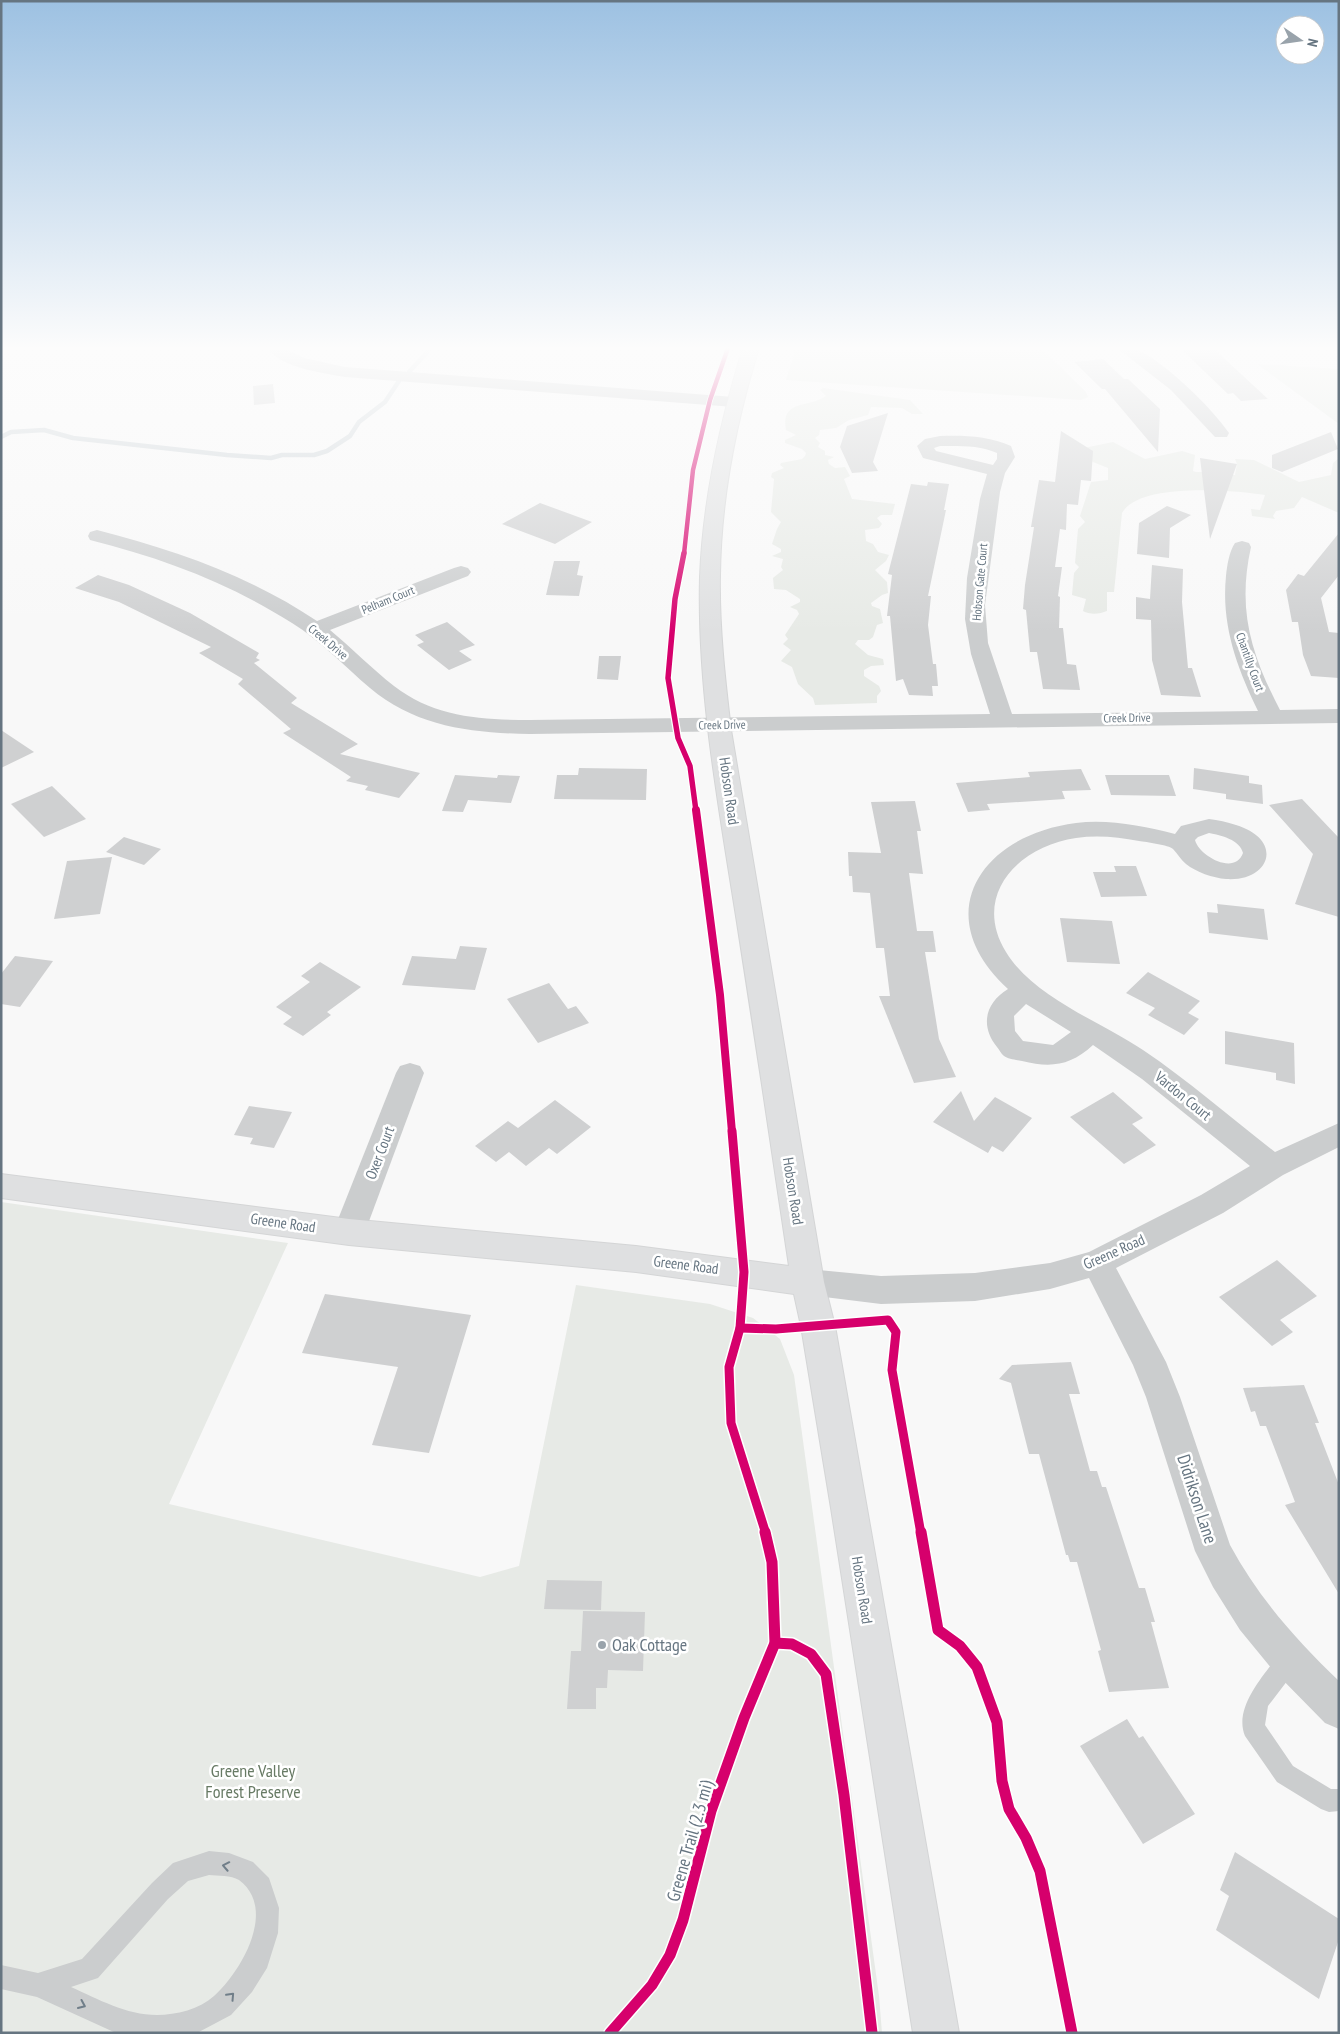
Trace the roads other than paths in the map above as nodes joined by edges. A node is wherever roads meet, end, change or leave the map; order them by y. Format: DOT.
graph roads {
  1 [pos="726,443"];
  2 [pos="997,471"];
  3 [pos="97,536"];
  4 [pos="1242,547"];
  5 [pos="461,572"];
  6 [pos="315,629"];
  7 [pos="1272,716"];
  8 [pos="1339,716"];
  9 [pos="1003,720"];
  10 [pos="720,725"];
  11 [pos="1182,843"];
  12 [pos="1027,990"];
  13 [pos="1090,1030"];
  14 [pos="410,1073"];
  15 [pos="1339,1134"];
  16 [pos="1272,1167"];
  17 [pos="1,1186"];
  18 [pos="349,1232"];
  19 [pos="1097,1263"];
  20 [pos="808,1282"];
  21 [pos="1288,1660"];
  22 [pos="1339,1709"];
  23 [pos="1339,1800"];
  24 [pos="1,1978"];
  25 [pos="38,1985"];
  26 [pos="936,2033"];
  1 -- 10 [label="main road, Hobson Road"];
  2 -- 9 [label="street, Hobson Gate Court"];
  3 -- 6 [label="street, Creek Drive"];
  4 -- 7 [label="street, Chantilly Court"];
  5 -- 6 [label="street, Pelham Court"];
  6 -- 10 [label="street, Creek Drive"];
  7 -- 8 [label="street, Creek Drive"];
  7 -- 9 [label="street, Creek Drive"];
  9 -- 10 [label="street, Creek Drive"];
  10 -- 20 [label="main road, Hobson Road"];
  11 -- 12 [label="street, Vardon Court"];
  12 -- 13 [label="street, Vardon Court"];
  12 -- 13 [label="street"];
  13 -- 16 [label="street, Vardon Court"];
  14 -- 18 [label="street, Oxer Court"];
  15 -- 16 [label="street, Greene Road"];
  16 -- 19 [label="street, Greene Road"];
  17 -- 18 [label="main road, Greene Road"];
  18 -- 20 [label="main road, Greene Road"];
  19 -- 20 [label="street, Greene Road"];
  19 -- 21 [label="street, Didrikson Lane"];
  20 -- 26 [label="main road, Hobson Road"];
  21 -- 22 [label="street, Didrikson Lane"];
  21 -- 23 [label="lane"];
  24 -- 25 [label="lane"];
  25 -- 25 [label="lane, one-way"];
}
